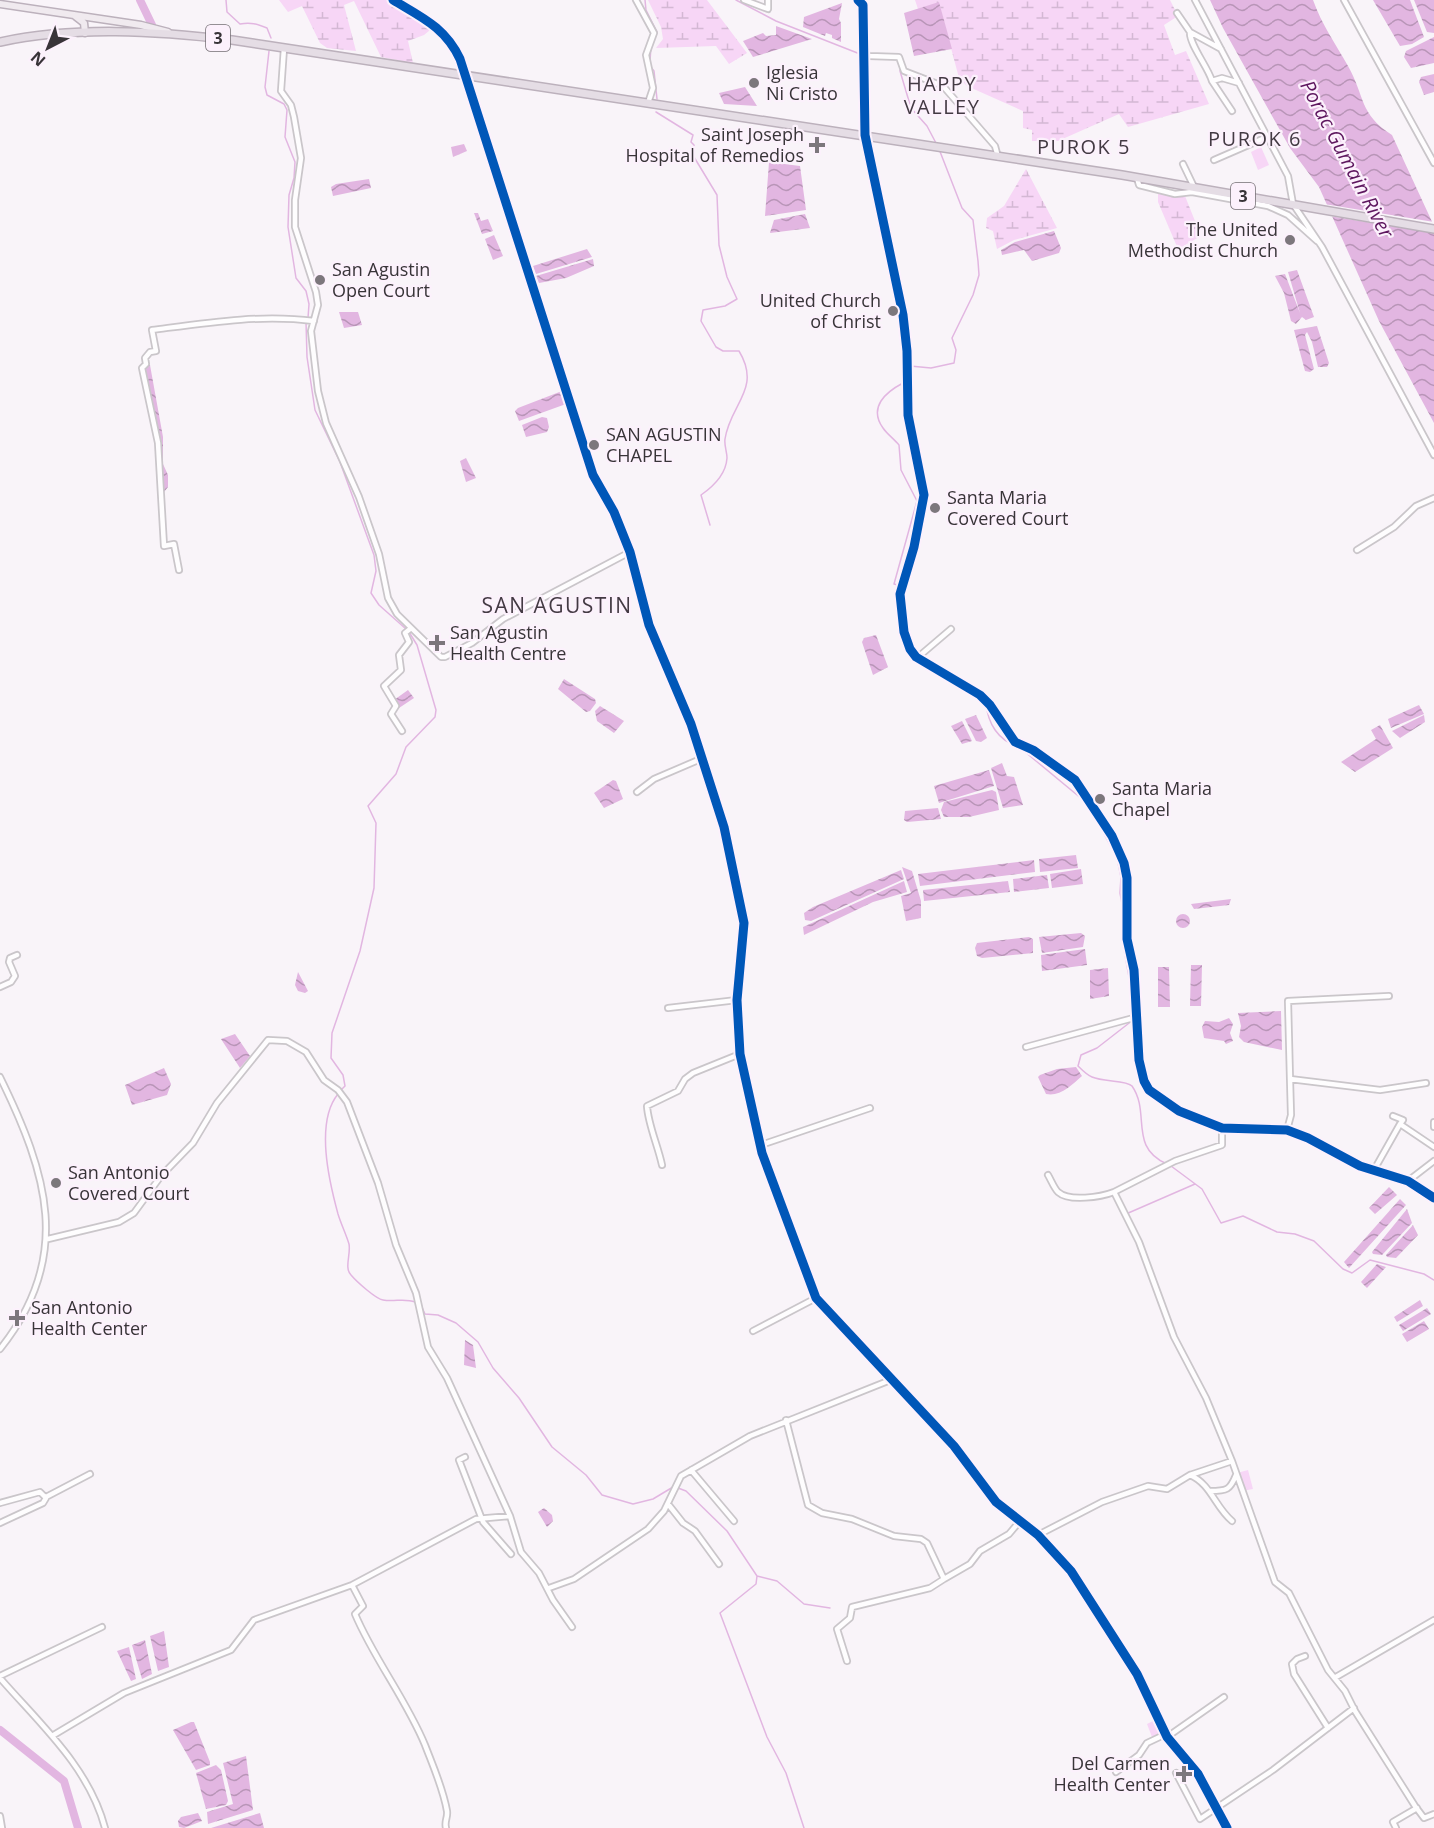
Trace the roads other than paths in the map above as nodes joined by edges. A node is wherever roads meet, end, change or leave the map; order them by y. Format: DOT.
graph roads {
  1 [pos="393,0"];
  2 [pos="636,0"];
  3 [pos="744,0"];
  4 [pos="768,0"];
  5 [pos="858,0"];
  6 [pos="1196,0"];
  7 [pos="1344,0"];
  8 [pos="0,4"];
  9 [pos="1177,13"];
  10 [pos="72,14"];
  11 [pos="1190,32"];
  12 [pos="85,33"];
  13 [pos="171,33"];
  14 [pos="0,42"];
  15 [pos="284,48"];
  16 [pos="1221,49"];
  17 [pos="865,53"];
  18 [pos="466,75"];
  19 [pos="1212,81"];
  20 [pos="1239,83"];
  21 [pos="648,103"];
  22 [pos="1232,111"];
  23 [pos="865,135"];
  24 [pos="1267,137"];
  25 [pos="998,157"];
  26 [pos="1214,159"];
  27 [pos="1434,163"];
  28 [pos="1183,164"];
  29 [pos="1137,178"];
  30 [pos="1194,188"];
  31 [pos="1293,204"];
  32 [pos="1434,227"];
  33 [pos="1322,247"];
  34 [pos="312,320"];
  35 [pos="1434,455"];
  36 [pos="1434,498"];
  37 [pos="1357,549"];
  38 [pos="630,552"];
  39 [pos="179,570"];
  40 [pos="410,628"];
  41 [pos="951,629"];
  42 [pos="918,658"];
  43 [pos="402,731"];
  44 [pos="703,758"];
  45 [pos="637,792"];
  46 [pos="17,955"];
  47 [pos="0,987"];
  48 [pos="1389,996"];
  49 [pos="737,1000"];
  50 [pos="668,1008"];
  51 [pos="1137,1017"];
  52 [pos="1026,1047"];
  53 [pos="740,1054"];
  54 [pos="0,1077"];
  55 [pos="1290,1079"];
  56 [pos="1426,1083"];
  57 [pos="870,1108"];
  58 [pos="1393,1116"];
  59 [pos="1434,1122"];
  60 [pos="1400,1124"];
  61 [pos="1434,1127"];
  62 [pos="1222,1128"];
  63 [pos="1287,1130"];
  64 [pos="761,1144"];
  65 [pos="1434,1147"];
  66 [pos="1434,1161"];
  67 [pos="662,1165"];
  68 [pos="1374,1170"];
  69 [pos="1048,1175"];
  70 [pos="1408,1181"];
  71 [pos="1434,1189"];
  72 [pos="1114,1192"];
  73 [pos="1432,1197"];
  74 [pos="48,1239"];
  75 [pos="816,1298"];
  76 [pos="753,1331"];
  77 [pos="0,1349"];
  78 [pos="893,1379"];
  79 [pos="786,1420"];
  80 [pos="465,1457"];
  81 [pos="1232,1461"];
  82 [pos="691,1470"];
  83 [pos="90,1474"];
  84 [pos="1190,1475"];
  85 [pos="1236,1475"];
  86 [pos="1210,1491"];
  87 [pos="46,1497"];
  88 [pos="0,1503"];
  89 [pos="668,1504"];
  90 [pos="510,1516"];
  91 [pos="482,1517"];
  92 [pos="734,1521"];
  93 [pos="1020,1521"];
  94 [pos="1232,1521"];
  95 [pos="0,1523"];
  96 [pos="1038,1535"];
  97 [pos="512,1554"];
  98 [pos="719,1564"];
  99 [pos="944,1579"];
  100 [pos="352,1585"];
  101 [pos="549,1588"];
  102 [pos="1434,1620"];
  103 [pos="102,1627"];
  104 [pos="572,1627"];
  105 [pos="1305,1656"];
  106 [pos="847,1661"];
  107 [pos="0,1677"];
  108 [pos="1336,1677"];
  109 [pos="1224,1697"];
  110 [pos="1354,1708"];
  111 [pos="1328,1728"];
  112 [pos="1166,1735"];
  113 [pos="52,1736"];
  114 [pos="1116,1772"];
  115 [pos="1176,1773"];
  116 [pos="1416,1808"];
  117 [pos="1216,1810"];
  118 [pos="1434,1814"];
  119 [pos="0,1816"];
  120 [pos="444,1822"];
  121 [pos="2,1828"];
  122 [pos="105,1828"];
  123 [pos="439,1828"];
  124 [pos="446,1828"];
  125 [pos="1227,1828"];
  126 [pos="1396,1828"];
  1 -- 18 [label="street"];
  2 -- 21 [label="street"];
  3 -- 4 [label="street"];
  5 -- 17 [label="street"];
  6 -- 16 [label="street"];
  7 -- 27 [label="street"];
  8 -- 10 [label="main road"];
  9 -- 11 [label="street"];
  10 -- 12 [label="main road"];
  10 -- 13 [label="main road"];
  11 -- 16 [label="street"];
  11 -- 19 [label="street"];
  12 -- 13 [label="highway, 3"];
  12 -- 14 [label="highway, 3"];
  13 -- 15 [label="highway, 3"];
  15 -- 18 [label="highway, 3"];
  15 -- 34 [label="street"];
  16 -- 20 [label="street"];
  17 -- 23 [label="street"];
  17 -- 25 [label="street"];
  18 -- 21 [label="highway, 3"];
  18 -- 38 [label="street"];
  19 -- 20 [label="street"];
  19 -- 22 [label="street"];
  20 -- 24 [label="street"];
  21 -- 23 [label="highway, 3"];
  23 -- 25 [label="highway, 3"];
  23 -- 42 [label="street"];
  24 -- 26 [label="street"];
  24 -- 31 [label="street"];
  25 -- 29 [label="highway, 3"];
  28 -- 30 [label="street"];
  29 -- 30 [label="highway, 3"];
  29 -- 33 [label="street"];
  30 -- 31 [label="highway, 3"];
  31 -- 32 [label="highway, 3"];
  31 -- 33 [label="street"];
  33 -- 35 [label="street"];
  34 -- 39 [label="street"];
  34 -- 40 [label="street"];
  36 -- 37 [label="street"];
  38 -- 40 [label="street"];
  38 -- 44 [label="street"];
  40 -- 43 [label="street"];
  41 -- 42 [label="street"];
  42 -- 51 [label="street"];
  44 -- 45 [label="street"];
  44 -- 49 [label="street"];
  46 -- 47 [label="street"];
  48 -- 55 [label="street"];
  49 -- 50 [label="street"];
  49 -- 53 [label="street"];
  51 -- 52 [label="street"];
  51 -- 62 [label="street"];
  53 -- 64 [label="street"];
  53 -- 67 [label="street"];
  54 -- 74 [label="street"];
  55 -- 56 [label="street"];
  55 -- 63 [label="street"];
  57 -- 64 [label="street"];
  58 -- 60 [label="street"];
  59 -- 61 [label="street"];
  60 -- 65 [label="street"];
  60 -- 68 [label="street"];
  62 -- 63 [label="street"];
  62 -- 72 [label="street"];
  63 -- 68 [label="street"];
  64 -- 75 [label="street"];
  66 -- 70 [label="street"];
  68 -- 70 [label="street"];
  69 -- 72 [label="street"];
  70 -- 73 [label="street"];
  71 -- 73 [label="street"];
  72 -- 81 [label="street"];
  74 -- 77 [label="street"];
  74 -- 90 [label="street"];
  75 -- 76 [label="street"];
  75 -- 78 [label="street"];
  78 -- 79 [label="street"];
  78 -- 93 [label="street"];
  79 -- 82 [label="street"];
  79 -- 99 [label="street"];
  80 -- 91 [label="street"];
  81 -- 84 [label="street"];
  81 -- 85 [label="street"];
  82 -- 89 [label="street"];
  82 -- 92 [label="street"];
  83 -- 87 [label="street"];
  84 -- 86 [label="street"];
  84 -- 96 [label="street"];
  85 -- 86 [label="street"];
  85 -- 108 [label="street"];
  86 -- 94 [label="street"];
  87 -- 88 [label="street"];
  87 -- 95 [label="street"];
  89 -- 98 [label="street"];
  89 -- 101 [label="street"];
  90 -- 91 [label="street"];
  90 -- 101 [label="street"];
  91 -- 97 [label="street"];
  91 -- 100 [label="street"];
  93 -- 96 [label="street"];
  93 -- 99 [label="street"];
  96 -- 112 [label="street"];
  99 -- 106 [label="street"];
  100 -- 113 [label="street"];
  100 -- 120 [label="street"];
  101 -- 104 [label="street"];
  102 -- 108 [label="street"];
  103 -- 107 [label="street"];
  105 -- 111 [label="street"];
  107 -- 113 [label="street"];
  108 -- 110 [label="street"];
  109 -- 112 [label="street"];
  110 -- 111 [label="street"];
  110 -- 116 [label="street"];
  111 -- 117 [label="street"];
  112 -- 114 [label="street"];
  112 -- 117 [label="street"];
  113 -- 122 [label="street"];
  115 -- 117 [label="street"];
  116 -- 118 [label="street"];
  116 -- 126 [label="street"];
  117 -- 125 [label="street"];
  119 -- 121 [label="street"];
  120 -- 123 [label="street"];
  120 -- 124 [label="street"];
}
